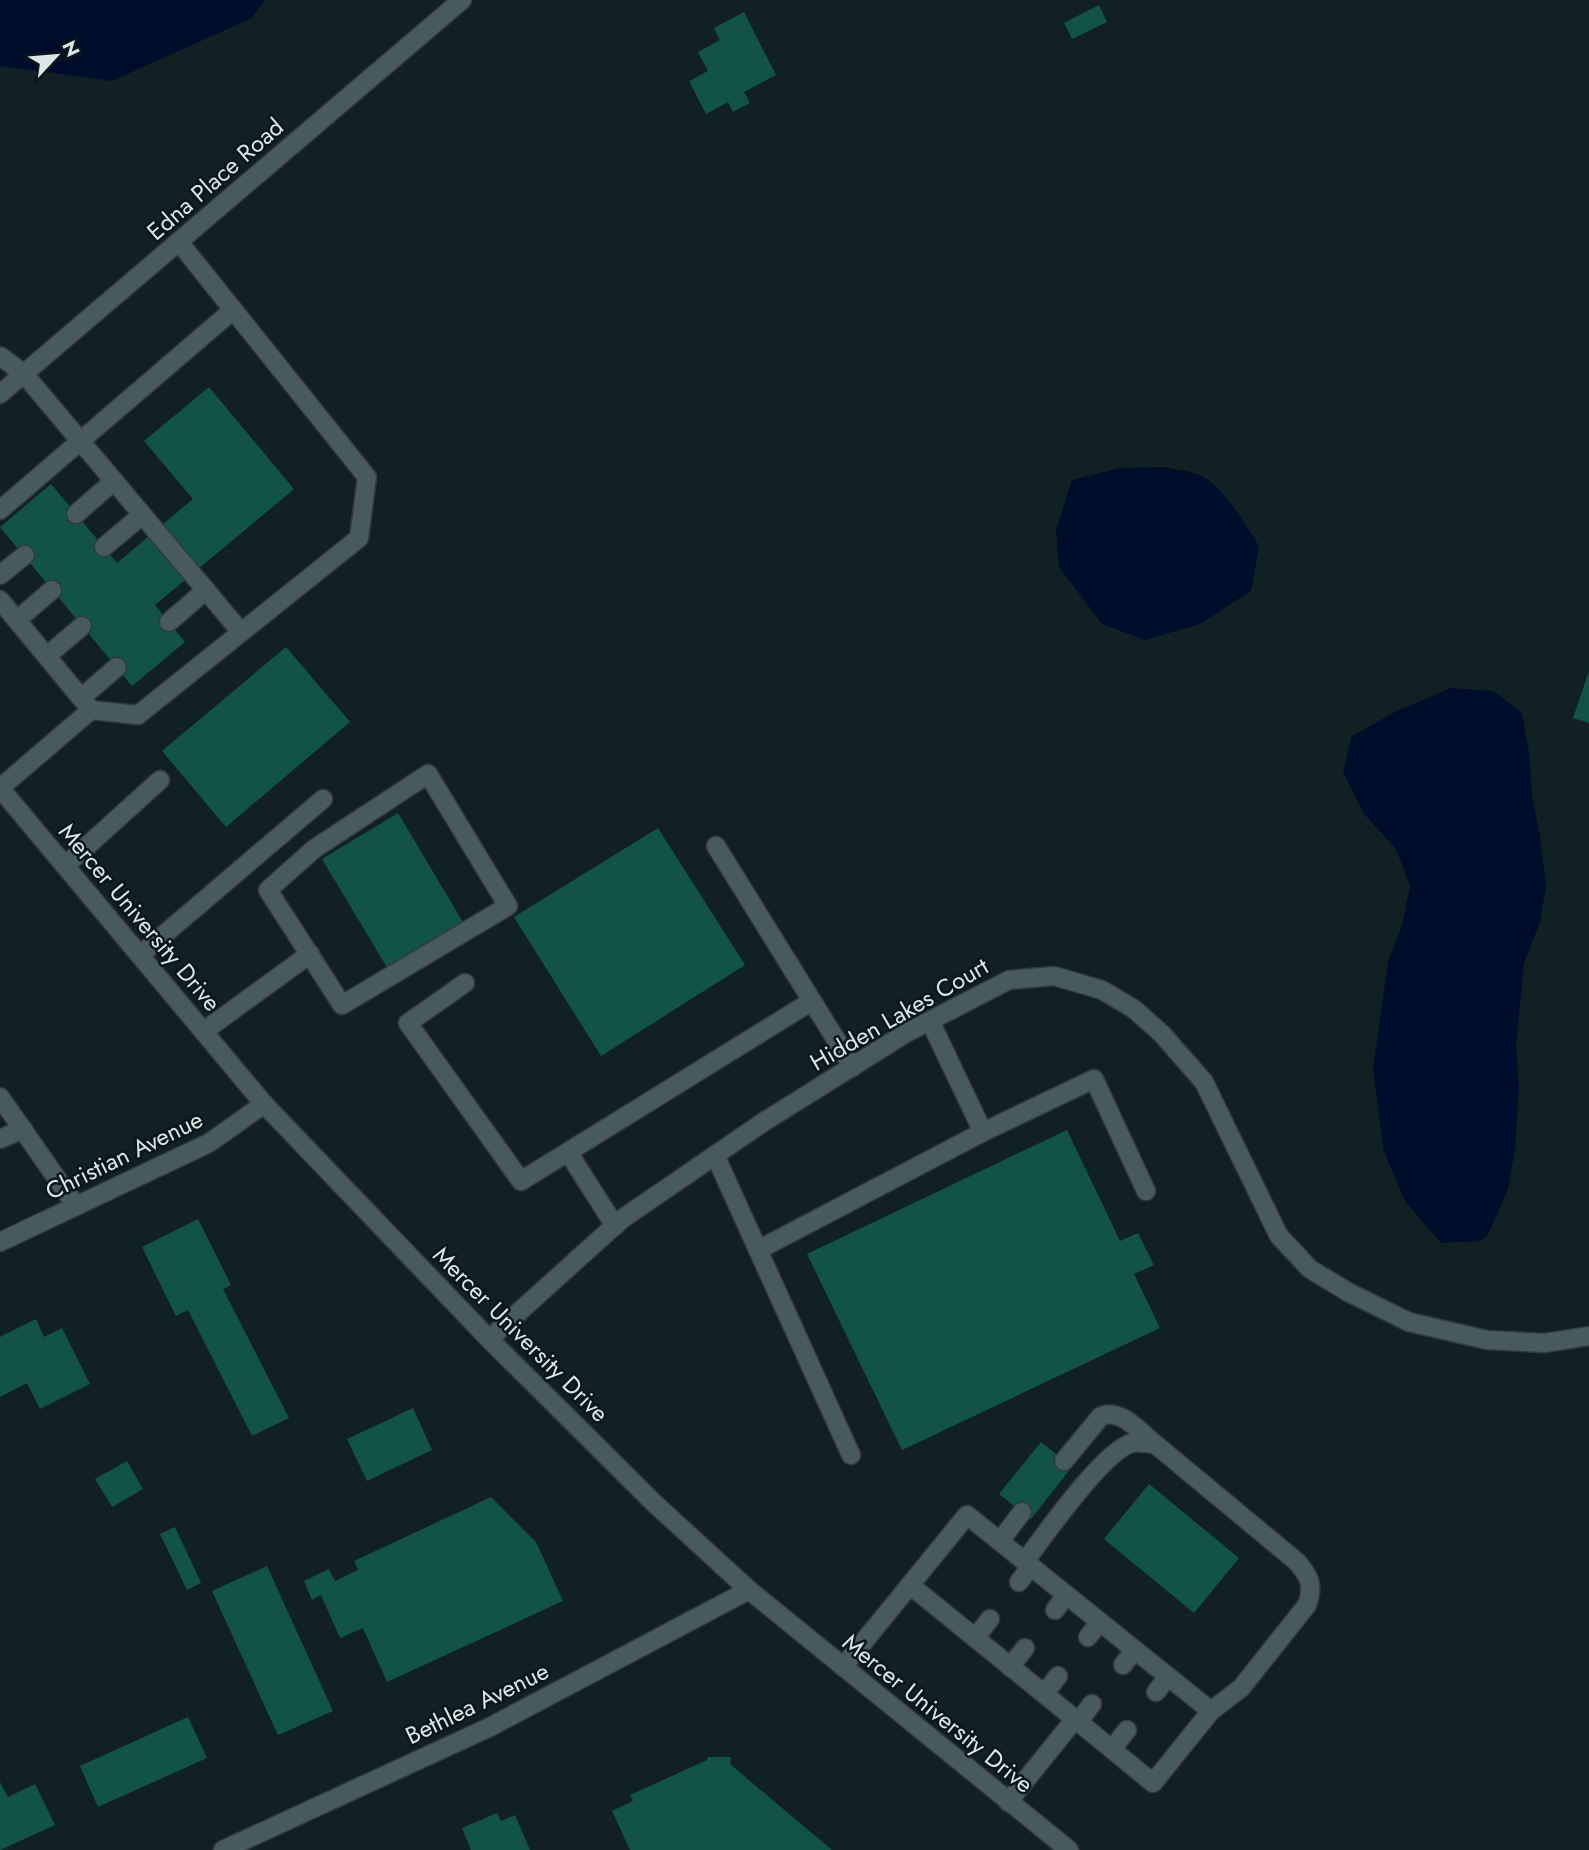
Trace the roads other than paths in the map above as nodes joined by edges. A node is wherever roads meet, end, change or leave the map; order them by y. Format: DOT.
graph roads {
  1 [pos="462,0"];
  2 [pos="179,242"];
  3 [pos="233,310"];
  4 [pos="0,356"];
  5 [pos="24,374"];
  6 [pos="0,394"];
  7 [pos="81,441"];
  8 [pos="114,481"];
  9 [pos="0,510"];
  10 [pos="76,514"];
  11 [pos="142,514"];
  12 [pos="104,547"];
  13 [pos="25,555"];
  14 [pos="0,575"];
  15 [pos="52,590"];
  16 [pos="205,590"];
  17 [pos="0,600"];
  18 [pos="17,620"];
  19 [pos="169,622"];
  20 [pos="82,626"];
  21 [pos="241,632"];
  22 [pos="47,656"];
  23 [pos="117,667"];
  24 [pos="86,704"];
  25 [pos="160,780"];
  26 [pos="0,788"];
  27 [pos="323,799"];
  28 [pos="716,846"];
  29 [pos="65,866"];
  30 [pos="310,954"];
  31 [pos="140,956"];
  32 [pos="465,983"];
  33 [pos="812,1001"];
  34 [pos="930,1021"];
  35 [pos="204,1031"];
  36 [pos="852,1066"];
  37 [pos="0,1097"];
  38 [pos="264,1104"];
  39 [pos="23,1129"];
  40 [pos="983,1132"];
  41 [pos="0,1139"];
  42 [pos="568,1152"];
  43 [pos="715,1155"];
  44 [pos="1146,1191"];
  45 [pos="76,1206"];
  46 [pos="615,1226"];
  47 [pos="0,1242"];
  48 [pos="758,1250"];
  49 [pos="1589,1336"];
  50 [pos="489,1339"];
  51 [pos="1154,1444"];
  52 [pos="852,1455"];
  53 [pos="1064,1461"];
  54 [pos="1022,1512"];
  55 [pos="1000,1541"];
  56 [pos="1028,1564"];
  57 [pos="1020,1582"];
  58 [pos="910,1585"];
  59 [pos="749,1590"];
  60 [pos="1066,1595"];
  61 [pos="1055,1610"];
  62 [pos="990,1619"];
  63 [pos="1100,1622"];
  64 [pos="975,1637"];
  65 [pos="1088,1637"];
  66 [pos="1025,1648"];
  67 [pos="1134,1650"];
  68 [pos="1123,1665"];
  69 [pos="843,1667"];
  70 [pos="1010,1667"];
  71 [pos="1058,1676"];
  72 [pos="1168,1677"];
  73 [pos="1156,1692"];
  74 [pos="1044,1694"];
  75 [pos="1092,1704"];
  76 [pos="1211,1711"];
  77 [pos="1077,1721"];
  78 [pos="1127,1730"];
  79 [pos="1112,1749"];
  80 [pos="1008,1802"];
  81 [pos="223,1850"];
  82 [pos="1069,1850"];
  1 -- 2 [label="street, Edna Place Road"];
  2 -- 3 [label="street"];
  2 -- 5 [label="street, Edna Place Road"];
  3 -- 7 [label="street"];
  3 -- 21 [label="street"];
  4 -- 5 [label="street"];
  5 -- 6 [label="street, Edna Place Road"];
  5 -- 7 [label="street"];
  7 -- 8 [label="street"];
  7 -- 9 [label="street"];
  8 -- 10 [label="street"];
  8 -- 11 [label="street"];
  11 -- 12 [label="street"];
  11 -- 16 [label="street"];
  13 -- 14 [label="street"];
  15 -- 18 [label="street"];
  16 -- 19 [label="street"];
  16 -- 21 [label="street"];
  17 -- 18 [label="street"];
  18 -- 22 [label="street"];
  20 -- 22 [label="street"];
  21 -- 24 [label="street"];
  22 -- 24 [label="street"];
  23 -- 24 [label="street"];
  24 -- 26 [label="street"];
  25 -- 29 [label="street"];
  26 -- 29 [label="street, Mercer University Drive"];
  27 -- 31 [label="street"];
  28 -- 33 [label="street"];
  29 -- 31 [label="street, Mercer University Drive"];
  30 -- 30 [label="street"];
  30 -- 35 [label="street"];
  31 -- 35 [label="street, Mercer University Drive"];
  32 -- 42 [label="street"];
  33 -- 36 [label="street"];
  33 -- 42 [label="street"];
  34 -- 36 [label="street, Hidden Lakes Court"];
  34 -- 40 [label="street"];
  34 -- 49 [label="street, Hidden Lakes Court"];
  35 -- 38 [label="street, Mercer University Drive"];
  36 -- 43 [label="street, Hidden Lakes Court"];
  37 -- 39 [label="street"];
  38 -- 45 [label="street, Christian Avenue"];
  38 -- 50 [label="street, Mercer University Drive"];
  39 -- 41 [label="street"];
  39 -- 45 [label="street"];
  40 -- 44 [label="street"];
  40 -- 48 [label="street"];
  42 -- 46 [label="street"];
  43 -- 46 [label="street, Hidden Lakes Court"];
  43 -- 48 [label="street"];
  45 -- 47 [label="street, Christian Avenue"];
  46 -- 50 [label="street, Hidden Lakes Court"];
  48 -- 52 [label="street"];
  50 -- 59 [label="street, Mercer University Drive"];
  51 -- 53 [label="street"];
  51 -- 56 [label="street"];
  51 -- 76 [label="street"];
  54 -- 55 [label="street"];
  55 -- 56 [label="street"];
  55 -- 58 [label="street"];
  56 -- 57 [label="street"];
  56 -- 60 [label="street"];
  58 -- 64 [label="street"];
  58 -- 69 [label="street"];
  59 -- 69 [label="street, Mercer University Drive"];
  59 -- 81 [label="street, Bethlea Avenue"];
  60 -- 61 [label="street"];
  60 -- 63 [label="street"];
  62 -- 64 [label="street"];
  63 -- 65 [label="street"];
  63 -- 67 [label="street"];
  64 -- 70 [label="street"];
  66 -- 70 [label="street"];
  67 -- 68 [label="street"];
  67 -- 72 [label="street"];
  69 -- 80 [label="street, Mercer University Drive"];
  70 -- 74 [label="street"];
  71 -- 74 [label="street"];
  72 -- 73 [label="street"];
  72 -- 76 [label="street"];
  74 -- 77 [label="street"];
  75 -- 77 [label="street"];
  76 -- 79 [label="street"];
  77 -- 79 [label="street"];
  77 -- 80 [label="street"];
  78 -- 79 [label="street"];
  80 -- 82 [label="street, Mercer University Drive"];
}
